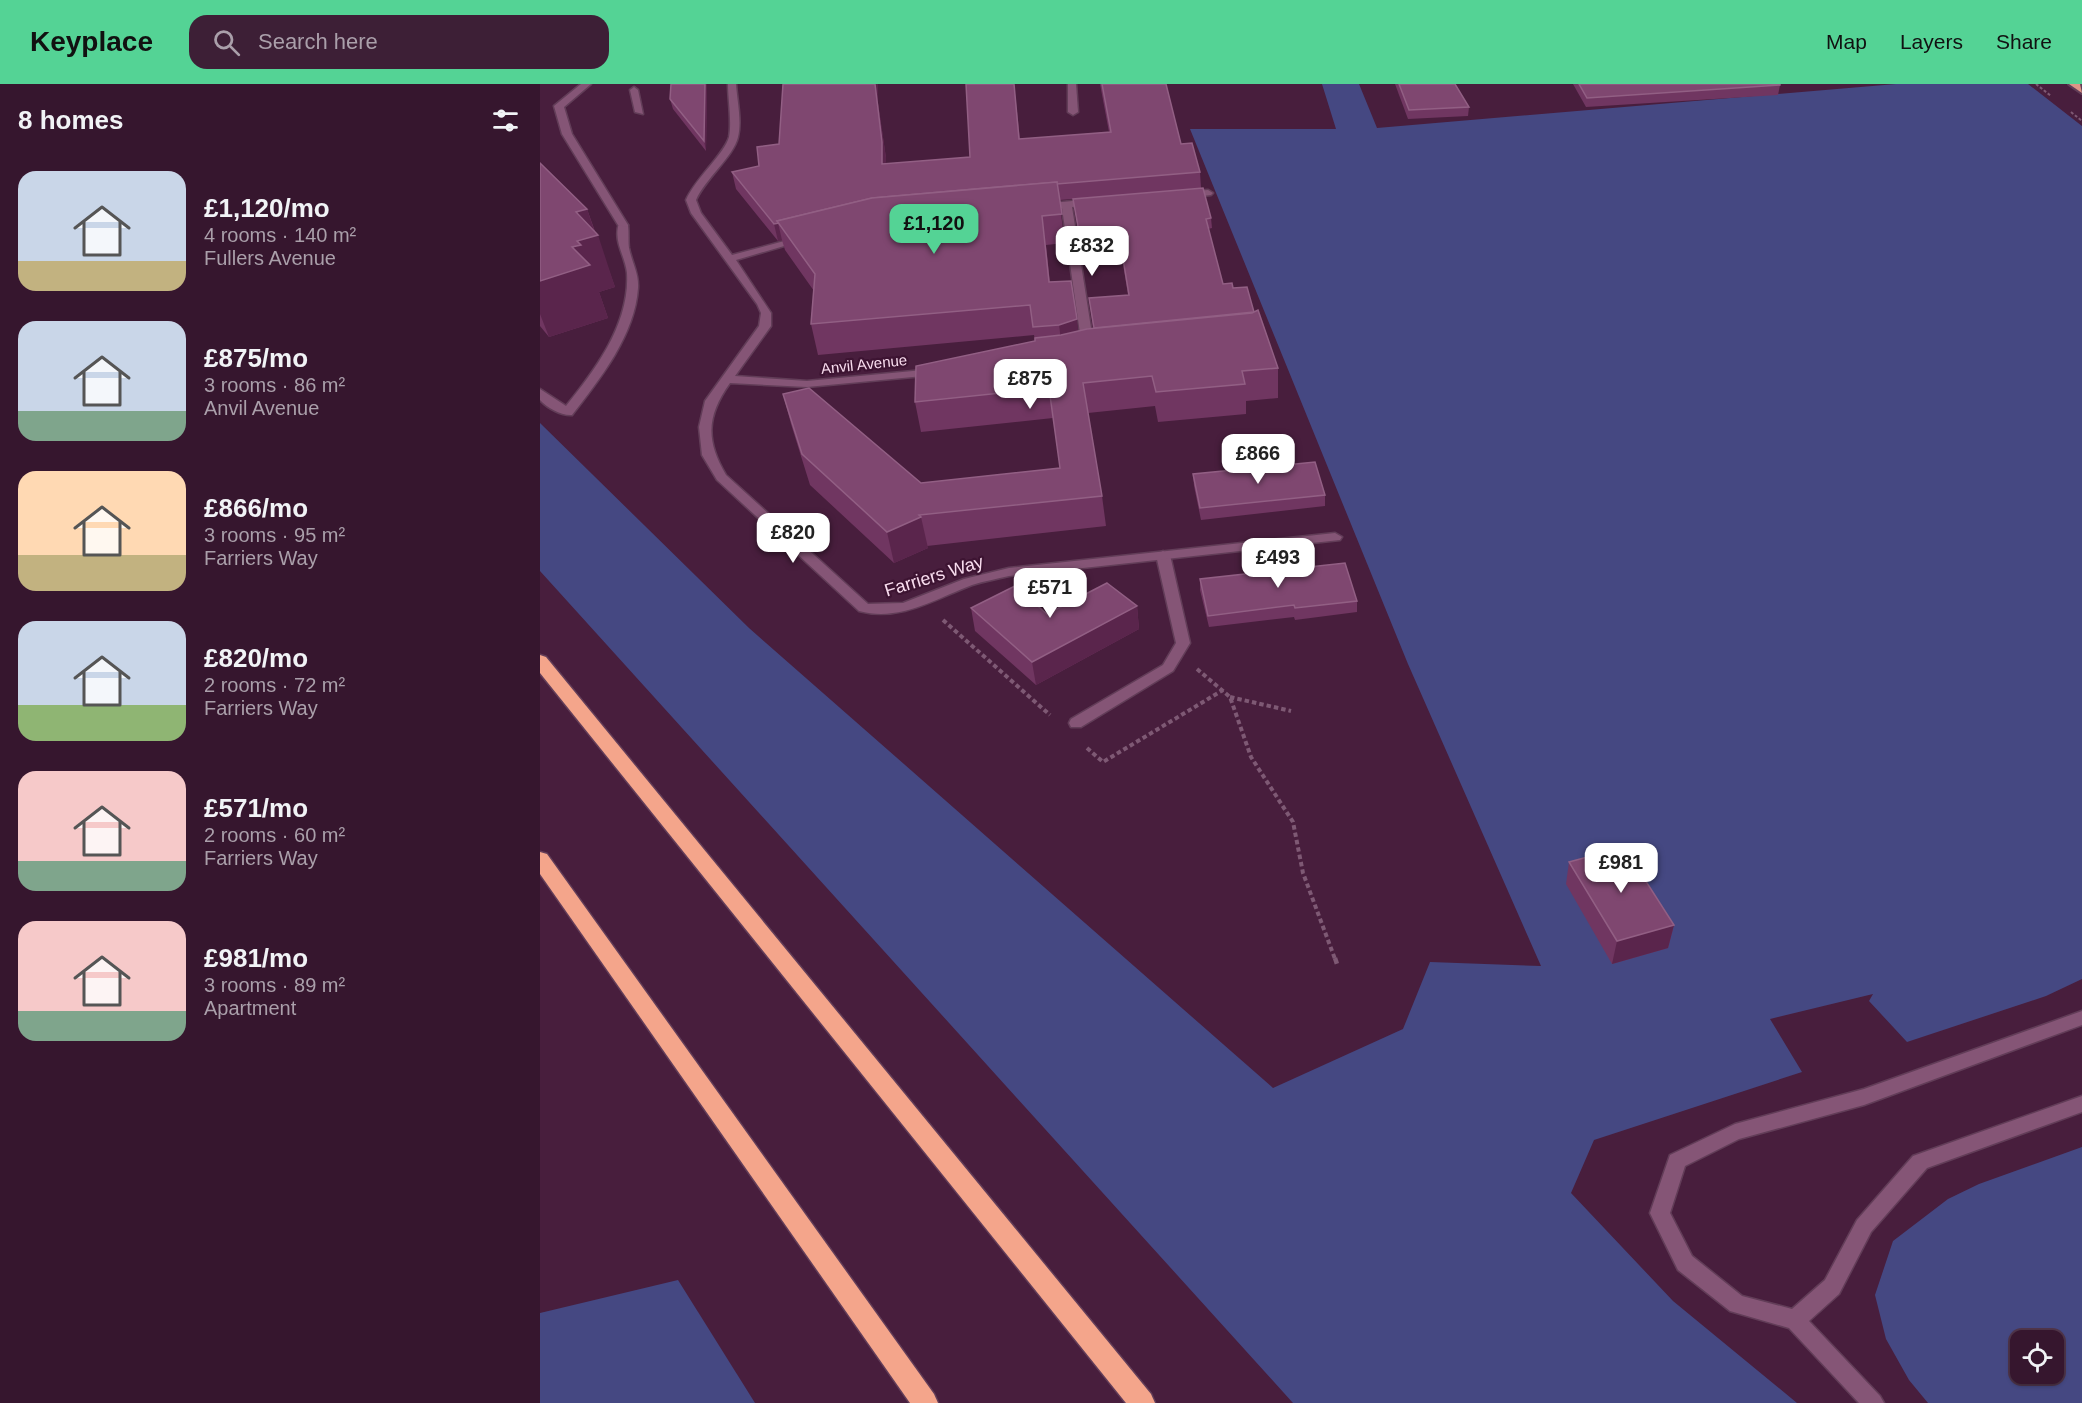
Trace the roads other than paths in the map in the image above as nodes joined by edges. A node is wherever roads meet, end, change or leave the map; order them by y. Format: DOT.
graph roads {
  1 [pos="587,84"];
  2 [pos="732,84"];
  3 [pos="1072,84"];
  4 [pos="2074,84"];
  5 [pos="634,90"];
  6 [pos="2082,90"];
  7 [pos="640,112"];
  8 [pos="1073,112"];
  9 [pos="1208,193"];
  10 [pos="1173,196"];
  11 [pos="1102,202"];
  12 [pos="1067,205"];
  13 [pos="1027,208"];
  14 [pos="819,235"];
  15 [pos="728,259"];
  16 [pos="1090,354"];
  17 [pos="947,371"];
  18 [pos="728,379"];
  19 [pos="540,393"];
  20 [pos="1335,537"];
  21 [pos="1163,555"];
  22 [pos="540,661"];
  23 [pos="1076,723"];
  24 [pos="540,859"];
  25 [pos="2082,1018"];
  26 [pos="2082,1104"];
  27 [pos="1795,1320"];
  28 [pos="925,1403"];
  29 [pos="1142,1403"];
  30 [pos="1873,1403"];
  1 -- 19 [label="street"];
  2 -- 15 [label="street, Farriers Way"];
  3 -- 8 [label="street"];
  4 -- 6 [label="highway"];
  5 -- 7 [label="street"];
  9 -- 10 [label="street"];
  11 -- 12 [label="street"];
  12 -- 13 [label="street"];
  12 -- 16 [label="street"];
  14 -- 15 [label="street"];
  15 -- 18 [label="street, Farriers Way"];
  17 -- 18 [label="street, Anvil Avenue"];
  18 -- 21 [label="street, Farriers Way"];
  20 -- 21 [label="street, Farriers Way"];
  21 -- 23 [label="street"];
  22 -- 29 [label="highway"];
  24 -- 28 [label="highway"];
  25 -- 27 [label="street"];
  26 -- 27 [label="street"];
  27 -- 30 [label="street"];
}
